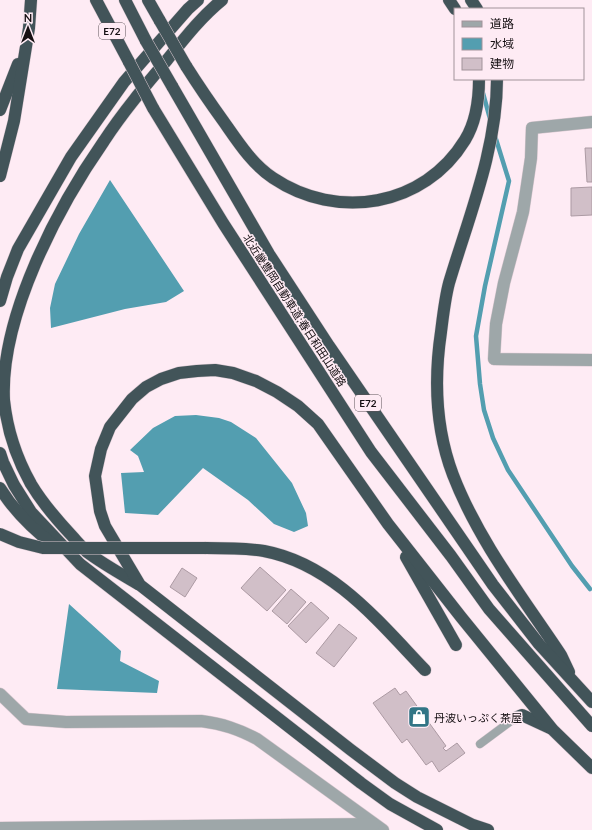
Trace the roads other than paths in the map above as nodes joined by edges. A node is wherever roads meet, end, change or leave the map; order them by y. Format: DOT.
graph roads {
  1 [pos="31,0"];
  2 [pos="96,0"];
  3 [pos="125,0"];
  4 [pos="148,0"];
  5 [pos="198,0"];
  6 [pos="222,0"];
  7 [pos="29,28"];
  8 [pos="479,80"];
  9 [pos="497,80"];
  10 [pos="0,110"];
  11 [pos="592,122"];
  12 [pos="0,176"];
  13 [pos="0,301"];
  14 [pos="592,360"];
  15 [pos="0,453"];
  16 [pos="0,488"];
  17 [pos="388,524"];
  18 [pos="0,534"];
  19 [pos="80,564"];
  20 [pos="140,585"];
  21 [pos="456,645"];
  22 [pos="425,670"];
  23 [pos="574,682"];
  24 [pos="0,694"];
  25 [pos="592,702"];
  26 [pos="515,718"];
  27 [pos="592,726"];
  28 [pos="553,730"];
  29 [pos="480,744"];
  30 [pos="592,768"];
  31 [pos="379,827"];
  32 [pos="0,828"];
  33 [pos="437,830"];
  34 [pos="488,830"];
  1 -- 7 [label="highway"];
  2 -- 27 [label="highway, 北近畿豊岡自動車道;春日和田山道路 / E72, bridge"];
  3 -- 23 [label="highway, 北近畿豊岡自動車道;春日和田山道路 / E72, bridge"];
  4 -- 8 [label="highway, bridge"];
  5 -- 13 [label="highway"];
  6 -- 20 [label="highway"];
  7 -- 10 [label="highway"];
  7 -- 12 [label="highway"];
  9 -- 23 [label="highway"];
  11 -- 14 [label="street"];
  15 -- 19 [label="highway"];
  16 -- 19 [label="highway"];
  17 -- 20 [label="highway"];
  17 -- 21 [label="highway"];
  17 -- 28 [label="highway"];
  18 -- 22 [label="highway, bridge"];
  19 -- 33 [label="highway"];
  20 -- 34 [label="highway"];
  23 -- 25 [label="highway, 北近畿豊岡自動車道;春日和田山道路 / E72"];
  24 -- 31 [label="street"];
  26 -- 28 [label="highway"];
  26 -- 29 [label="lane"];
  28 -- 30 [label="highway"];
  31 -- 32 [label="street"];
}
